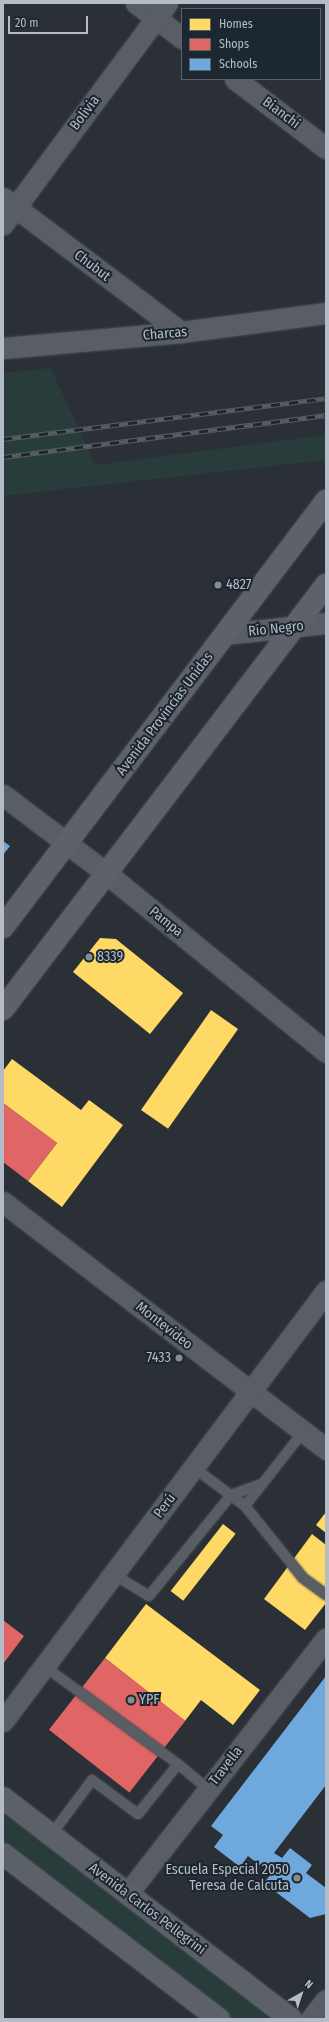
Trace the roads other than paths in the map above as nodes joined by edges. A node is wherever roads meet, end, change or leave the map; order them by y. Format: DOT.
graph roads {
  1 [pos="136,3"];
  2 [pos="162,11"];
  3 [pos="181,37"];
  4 [pos="236,80"];
  5 [pos="326,148"];
  6 [pos="7,210"];
  7 [pos="326,314"];
  8 [pos="181,332"];
  9 [pos="3,348"];
  10 [pos="326,501"];
  11 [pos="326,585"];
  12 [pos="326,623"];
  13 [pos="296,626"];
  14 [pos="225,634"];
  15 [pos="3,795"];
  16 [pos="66,844"];
  17 [pos="106,873"];
  18 [pos="3,927"];
  19 [pos="3,1009"];
  20 [pos="326,1052"];
  21 [pos="3,1202"];
  22 [pos="326,1291"];
  23 [pos="250,1392"];
  24 [pos="303,1432"];
  25 [pos="326,1449"];
  26 [pos="193,1468"];
  27 [pos="262,1484"];
  28 [pos="231,1495"];
  29 [pos="245,1506"];
  30 [pos="113,1574"];
  31 [pos="326,1595"];
  32 [pos="326,1638"];
  33 [pos="44,1666"];
  34 [pos="3,1720"];
  35 [pos="178,1764"];
  36 [pos="208,1789"];
  37 [pos="3,1798"];
  38 [pos="51,1835"];
  39 [pos="3,1854"];
  40 [pos="127,1894"];
  41 [pos="326,2000"];
  42 [pos="219,2019"];
  43 [pos="291,2019"];
  44 [pos="311,2019"];
  1 -- 2 [label="street"];
  2 -- 3 [label="street"];
  2 -- 6 [label="street, Bolivia"];
  4 -- 5 [label="street, Bianchi"];
  6 -- 8 [label="street, Chubut"];
  7 -- 8 [label="street, Charcas"];
  8 -- 9 [label="street, Charcas"];
  10 -- 14 [label="main road, Avenida Provincias Unidas"];
  11 -- 13 [label="main road"];
  12 -- 13 [label="street, Río Negro"];
  13 -- 14 [label="street, Río Negro"];
  13 -- 17 [label="main road"];
  14 -- 16 [label="main road, Avenida Provincias Unidas"];
  15 -- 16 [label="street, Pampa"];
  16 -- 17 [label="street, Pampa"];
  16 -- 18 [label="main road, Avenida Provincias Unidas"];
  17 -- 19 [label="main road"];
  17 -- 20 [label="street, Pampa"];
  21 -- 23 [label="street, Montevideo"];
  22 -- 23 [label="street, Perú"];
  23 -- 24 [label="street, Montevideo"];
  23 -- 26 [label="street, Perú"];
  24 -- 25 [label="street, Montevideo"];
  24 -- 27 [label="lane"];
  26 -- 28 [label="lane"];
  26 -- 30 [label="street, Perú"];
  27 -- 28 [label="lane"];
  27 -- 29 [label="lane"];
  28 -- 29 [label="lane"];
  28 -- 30 [label="lane"];
  29 -- 31 [label="lane"];
  30 -- 33 [label="street, Perú"];
  32 -- 36 [label="street, Travella"];
  33 -- 34 [label="street, Perú"];
  33 -- 35 [label="lane"];
  35 -- 36 [label="lane"];
  35 -- 38 [label="lane"];
  36 -- 40 [label="street, Travella"];
  37 -- 38 [label="main road, Avenida Carlos Pellegrini"];
  38 -- 40 [label="main road, Avenida Carlos Pellegrini"];
  39 -- 42 [label="main road"];
  40 -- 43 [label="main road, Avenida Carlos Pellegrini"];
  41 -- 44 [label="street"];
}
